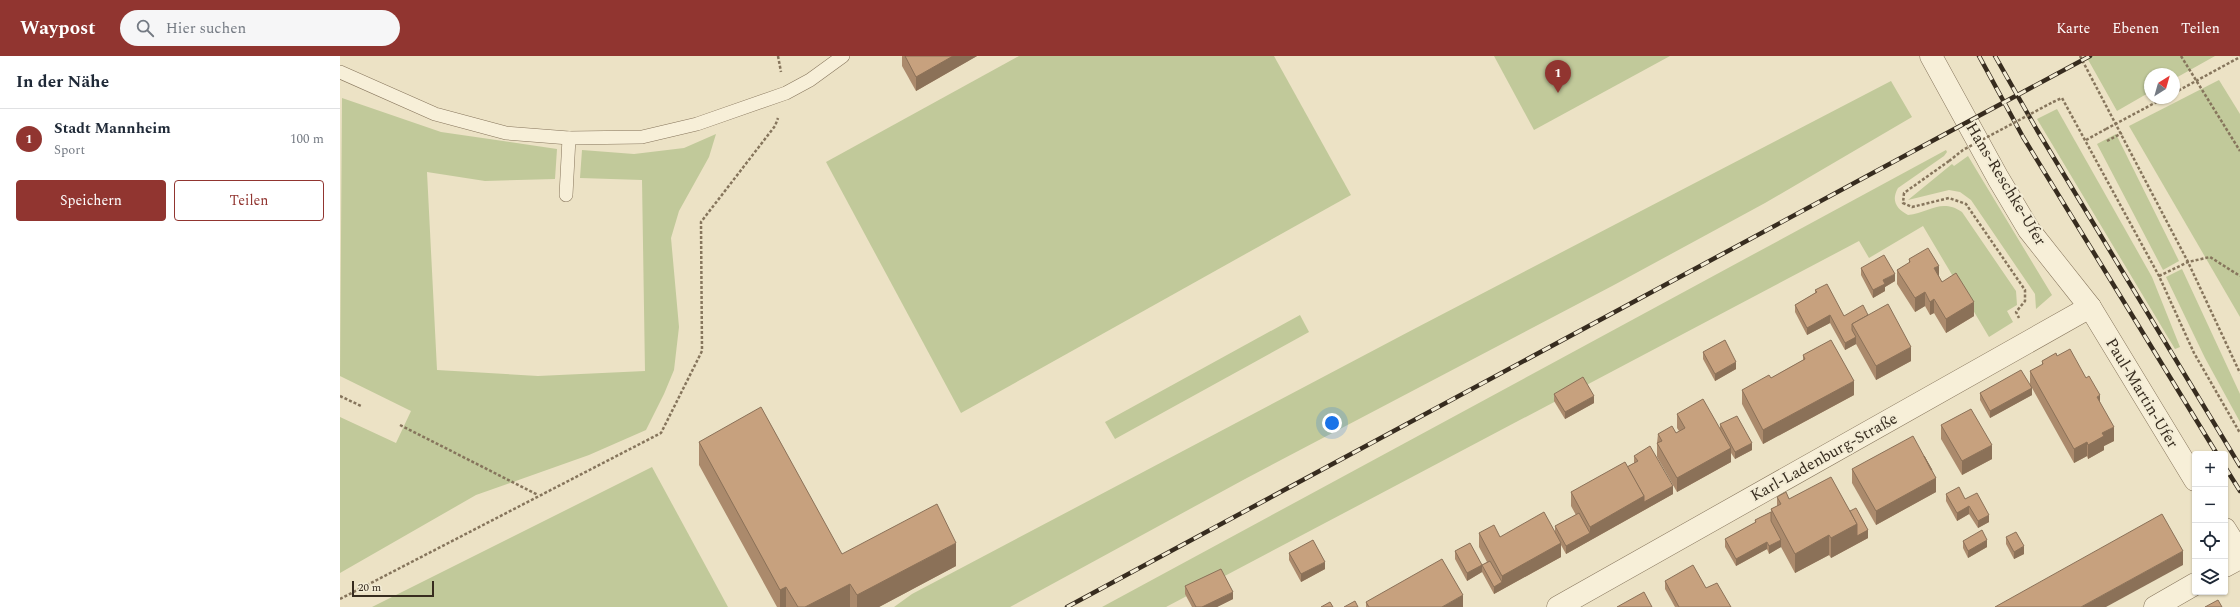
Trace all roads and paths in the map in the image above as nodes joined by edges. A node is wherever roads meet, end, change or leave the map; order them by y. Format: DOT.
graph roads {
  1 [pos="843,56"];
  2 [pos="1931,56"];
  3 [pos="2080,56"];
  4 [pos="2181,56"];
  5 [pos="2240,57"];
  6 [pos="340,72"];
  7 [pos="2180,90"];
  8 [pos="786,93"];
  9 [pos="2153,104"];
  10 [pos="2122,133"];
  11 [pos="569,138"];
  12 [pos="2086,140"];
  13 [pos="2107,141"];
  14 [pos="2240,151"];
  15 [pos="566,195"];
  16 [pos="2188,262"];
  17 [pos="2159,276"];
  18 [pos="2240,276"];
  19 [pos="2025,290"];
  20 [pos="2090,307"];
  21 [pos="2240,373"];
  22 [pos="340,396"];
  23 [pos="360,406"];
  24 [pos="400,425"];
  25 [pos="2240,433"];
  26 [pos="2192,475"];
  27 [pos="538,495"];
  28 [pos="2228,534"];
  29 [pos="2240,553"];
  30 [pos="2240,558"];
  31 [pos="2228,564"];
  32 [pos="2192,586"];
  33 [pos="340,599"];
  34 [pos="1558,607"];
  35 [pos="2155,607"];
  1 -- 8 [label="lane"];
  2 -- 20 [label="street, Hans-Reschke-Ufer"];
  3 -- 10 [label="path"];
  4 -- 14 [label="path"];
  5 -- 7 [label="path, bridge"];
  6 -- 11 [label="lane"];
  8 -- 11 [label="lane"];
  8 -- 27 [label="path"];
  9 -- 12 [label="path, bridge"];
  10 -- 13 [label="path"];
  10 -- 16 [label="path"];
  11 -- 15 [label="lane"];
  12 -- 17 [label="path"];
  12 -- 19 [label="path, bridge"];
  16 -- 17 [label="path"];
  16 -- 18 [label="path"];
  16 -- 21 [label="path"];
  17 -- 25 [label="path"];
  20 -- 26 [label="street, Paul-Martin-Ufer"];
  20 -- 34 [label="street, Karl-Ladenburg-Straße"];
  22 -- 23 [label="path"];
  24 -- 27 [label="path"];
  27 -- 33 [label="path"];
  28 -- 29 [label="street"];
  30 -- 31 [label="street"];
  32 -- 35 [label="street"];
}
